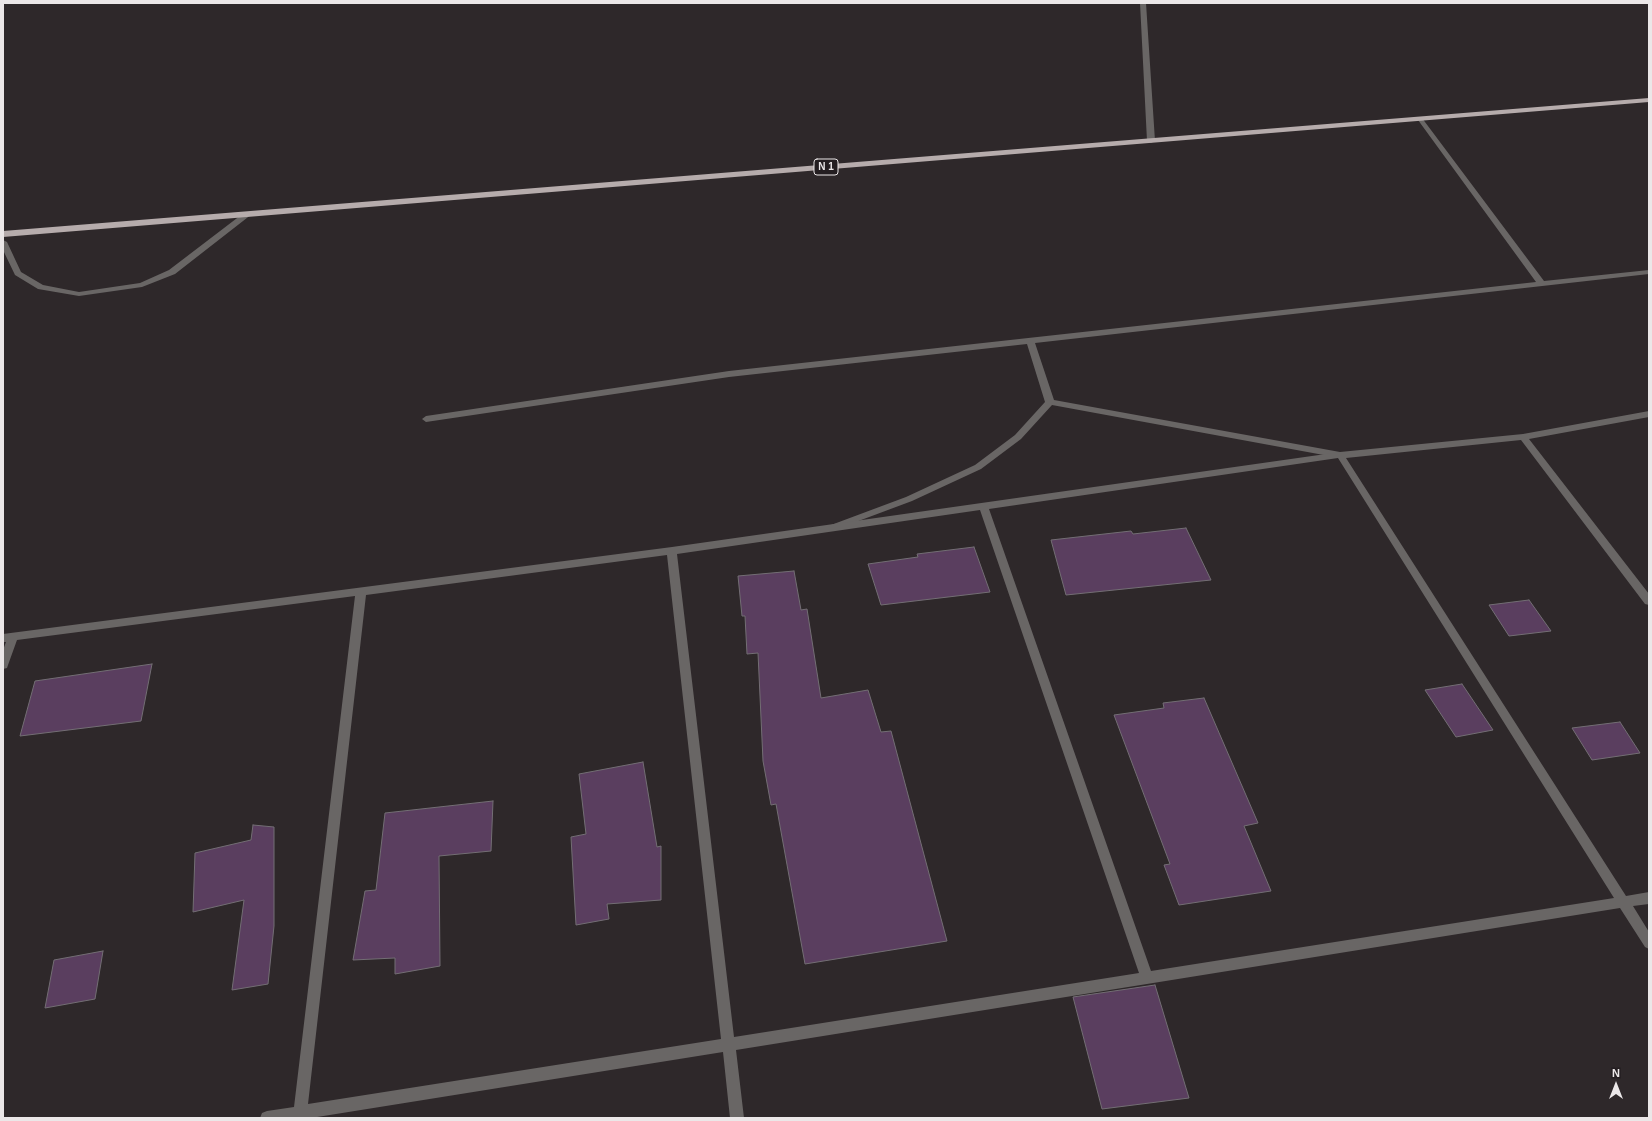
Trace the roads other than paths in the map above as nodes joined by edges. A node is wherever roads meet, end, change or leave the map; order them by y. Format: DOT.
graph roads {
  1 [pos="1143,3"];
  2 [pos="1649,100"];
  3 [pos="1420,119"];
  4 [pos="1151,140"];
  5 [pos="248,214"];
  6 [pos="3,234"];
  7 [pos="3,242"];
  8 [pos="1649,272"];
  9 [pos="1542,284"];
  10 [pos="1030,340"];
  11 [pos="1050,402"];
  12 [pos="1649,414"];
  13 [pos="426,419"];
  14 [pos="1523,437"];
  15 [pos="1340,454"];
  16 [pos="983,506"];
  17 [pos="830,528"];
  18 [pos="672,551"];
  19 [pos="361,592"];
  20 [pos="1649,601"];
  21 [pos="8,637"];
  22 [pos="3,665"];
  23 [pos="1649,898"];
  24 [pos="1623,903"];
  25 [pos="1649,943"];
  26 [pos="1147,979"];
  27 [pos="729,1045"];
  28 [pos="300,1115"];
  29 [pos="267,1118"];
  30 [pos="737,1118"];
  1 -- 4 [label="street"];
  2 -- 3 [label="highway, N 1"];
  3 -- 4 [label="highway, N 1"];
  3 -- 9 [label="street"];
  4 -- 5 [label="highway, N 1"];
  5 -- 6 [label="highway, N 1"];
  5 -- 7 [label="street"];
  8 -- 9 [label="street"];
  9 -- 10 [label="street"];
  10 -- 11 [label="street"];
  10 -- 13 [label="street"];
  11 -- 15 [label="street"];
  11 -- 17 [label="street"];
  12 -- 14 [label="street"];
  14 -- 15 [label="street"];
  14 -- 20 [label="street"];
  15 -- 16 [label="street"];
  15 -- 24 [label="street"];
  16 -- 17 [label="street"];
  16 -- 26 [label="street"];
  17 -- 18 [label="street"];
  18 -- 19 [label="street"];
  18 -- 27 [label="street"];
  19 -- 21 [label="street"];
  19 -- 28 [label="street"];
  21 -- 22 [label="street"];
  23 -- 24 [label="street"];
  24 -- 25 [label="street"];
  24 -- 26 [label="street"];
  26 -- 27 [label="street"];
  27 -- 28 [label="street"];
  27 -- 30 [label="street"];
  28 -- 29 [label="street"];
}
